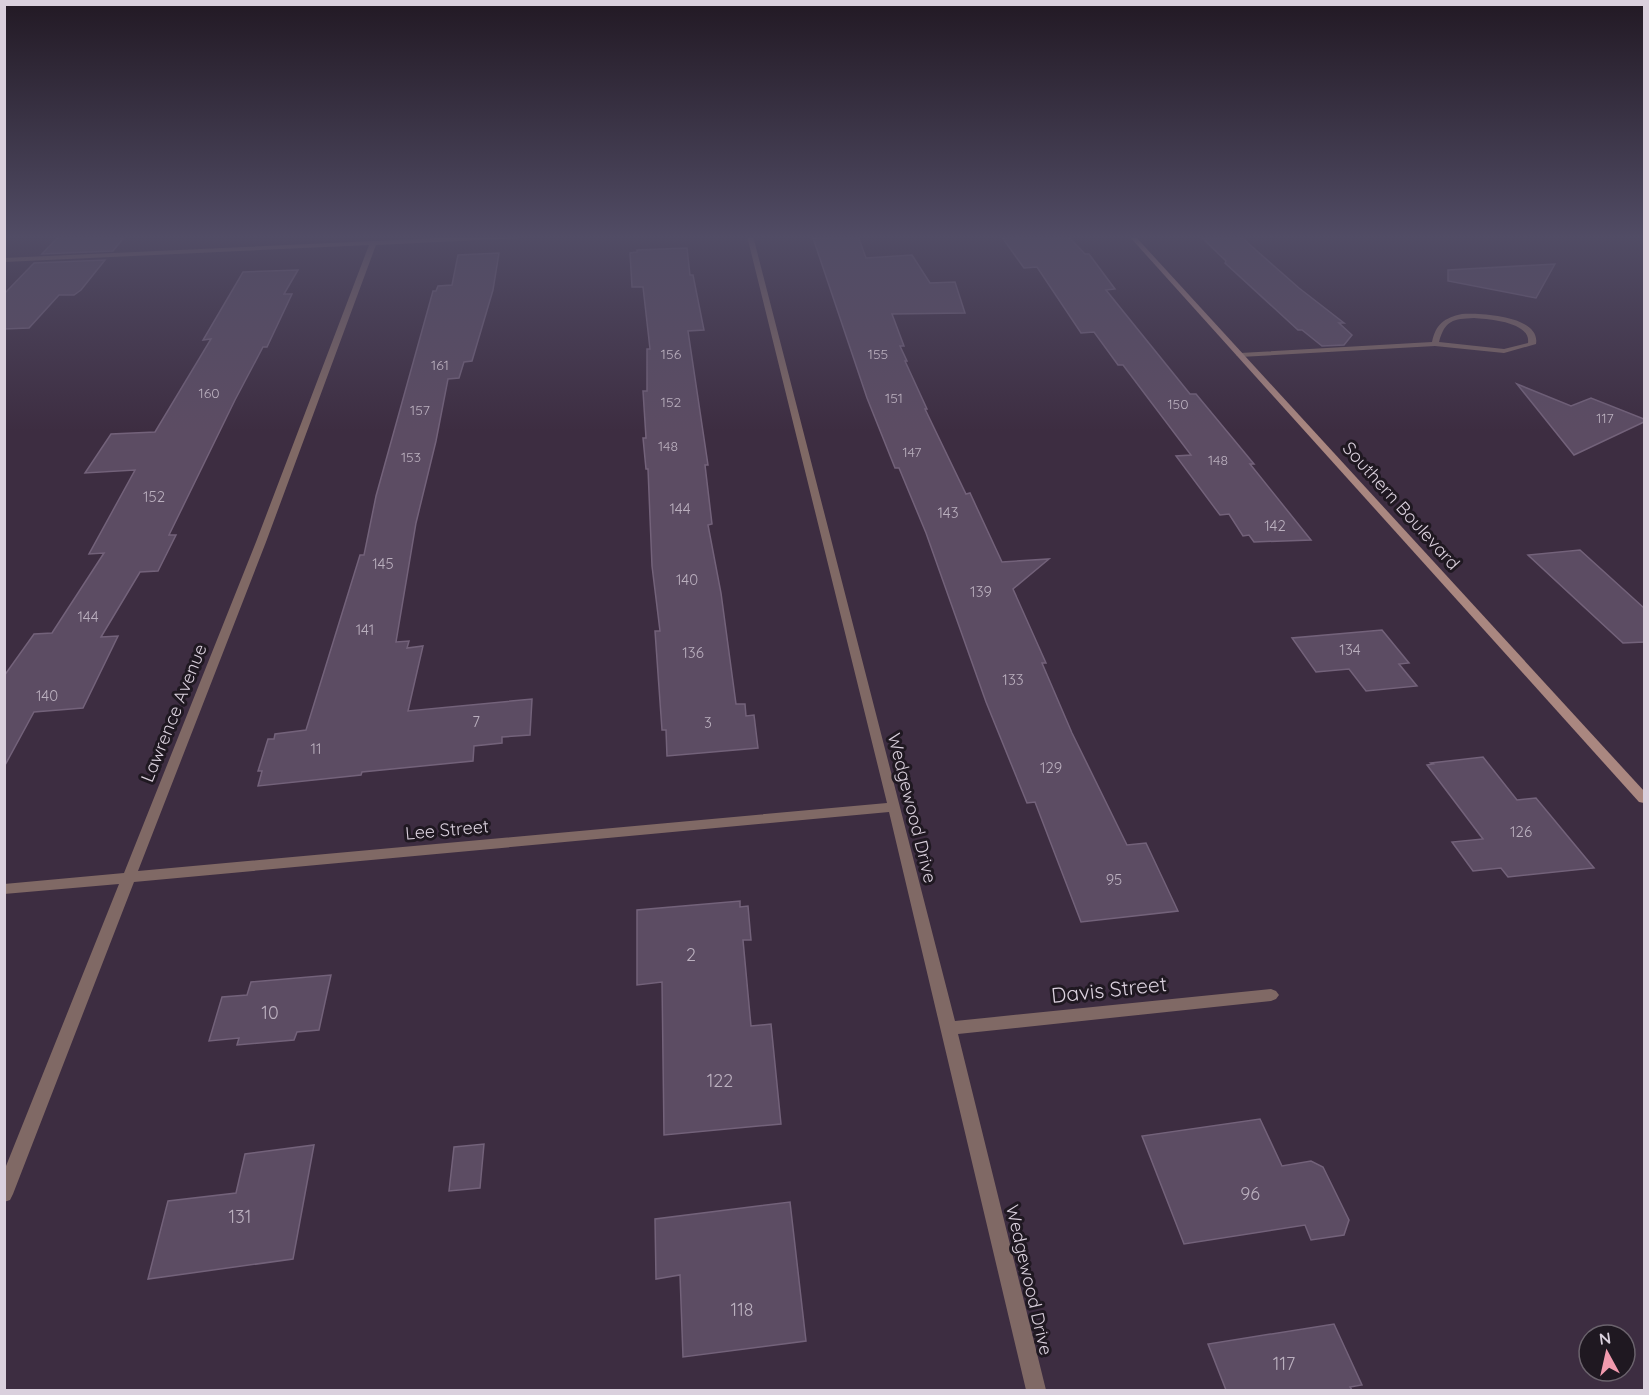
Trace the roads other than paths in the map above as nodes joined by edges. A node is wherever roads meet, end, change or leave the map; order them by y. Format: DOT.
graph roads {
  1 [pos="351,301"];
  2 [pos="766,301"];
  3 [pos="1191,301"];
  4 [pos="1436,344"];
  5 [pos="1240,355"];
  6 [pos="1644,799"];
  7 [pos="892,807"];
  8 [pos="127,878"];
  9 [pos="4,889"];
  10 [pos="1271,995"];
  11 [pos="950,1028"];
  12 [pos="4,1194"];
  13 [pos="1036,1390"];
  1 -- 8 [label="street, Lawrence Avenue"];
  2 -- 7 [label="street, Wedgewood Drive"];
  3 -- 5 [label="street, Southern Boulevard"];
  4 -- 4 [label="street"];
  4 -- 5 [label="street"];
  5 -- 6 [label="street, Southern Boulevard"];
  7 -- 8 [label="street, Lee Street"];
  7 -- 11 [label="street, Wedgewood Drive"];
  8 -- 9 [label="street, Lee Street"];
  8 -- 12 [label="street, Lawrence Avenue"];
  10 -- 11 [label="street, Davis Street"];
  11 -- 13 [label="street, Wedgewood Drive"];
}
